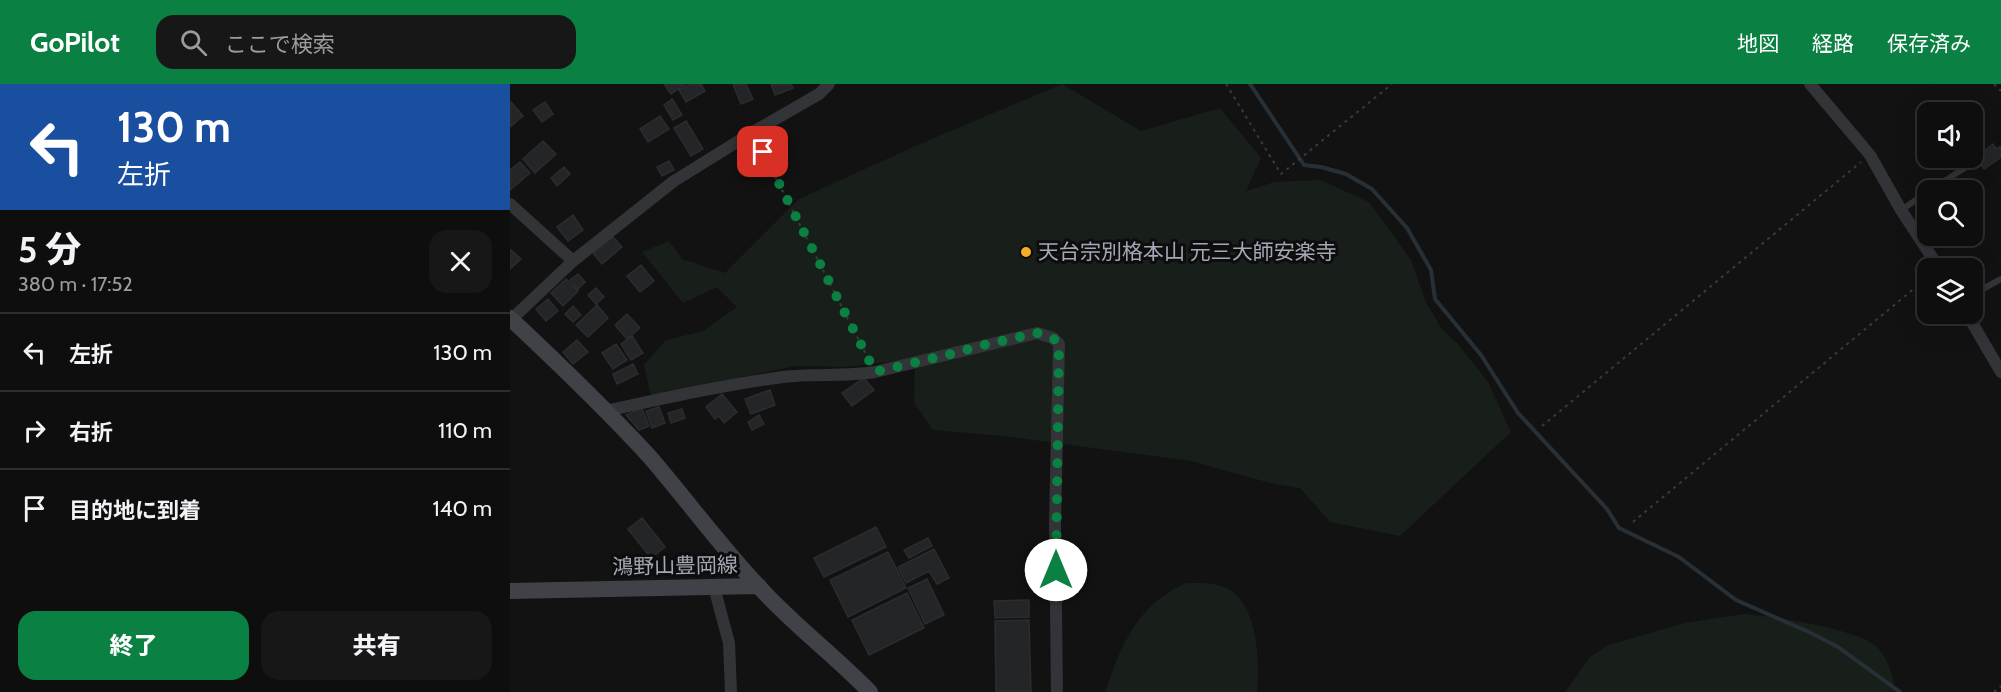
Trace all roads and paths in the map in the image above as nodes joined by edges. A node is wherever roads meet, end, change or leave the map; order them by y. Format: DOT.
graph roads {
  1 [pos="830,84"];
  2 [pos="1226,84"];
  3 [pos="1392,84"];
  4 [pos="1810,84"];
  5 [pos="1994,84"];
  6 [pos="2001,91"];
  7 [pos="753,132"];
  8 [pos="1870,155"];
  9 [pos="1965,168"];
  10 [pos="1946,180"];
  11 [pos="1917,199"];
  12 [pos="510,204"];
  13 [pos="1901,210"];
  14 [pos="1932,258"];
  15 [pos="573,261"];
  16 [pos="2001,279"];
  17 [pos="1917,286"];
  18 [pos="1983,289"];
  19 [pos="511,319"];
  20 [pos="1973,324"];
  21 [pos="875,372"];
  22 [pos="2001,372"];
  23 [pos="606,411"];
  24 [pos="1542,426"];
  25 [pos="1633,522"];
  26 [pos="759,586"];
  27 [pos="714,588"];
  28 [pos="510,591"];
  29 [pos="2001,686"];
  30 [pos="731,692"];
  31 [pos="870,692"];
  32 [pos="1057,692"];
  33 [pos="1994,692"];
  1 -- 7 [label="street"];
  2 -- 3 [label="path"];
  4 -- 8 [label="street"];
  5 -- 6 [label="path"];
  7 -- 15 [label="street"];
  7 -- 21 [label="path"];
  8 -- 13 [label="street"];
  8 -- 24 [label="path"];
  9 -- 10 [label="lane"];
  11 -- 13 [label="lane"];
  12 -- 15 [label="street"];
  13 -- 14 [label="street"];
  15 -- 19 [label="street"];
  16 -- 18 [label="lane"];
  17 -- 25 [label="path"];
  19 -- 23 [label="main road"];
  20 -- 22 [label="street"];
  21 -- 23 [label="street"];
  21 -- 32 [label="street"];
  23 -- 26 [label="main road"];
  26 -- 27 [label="main road, 鴻野山豊岡線"];
  26 -- 31 [label="main road, 鴻野山豊岡線"];
  27 -- 28 [label="main road, 鴻野山豊岡線"];
  27 -- 30 [label="street"];
  29 -- 33 [label="path"];
}
